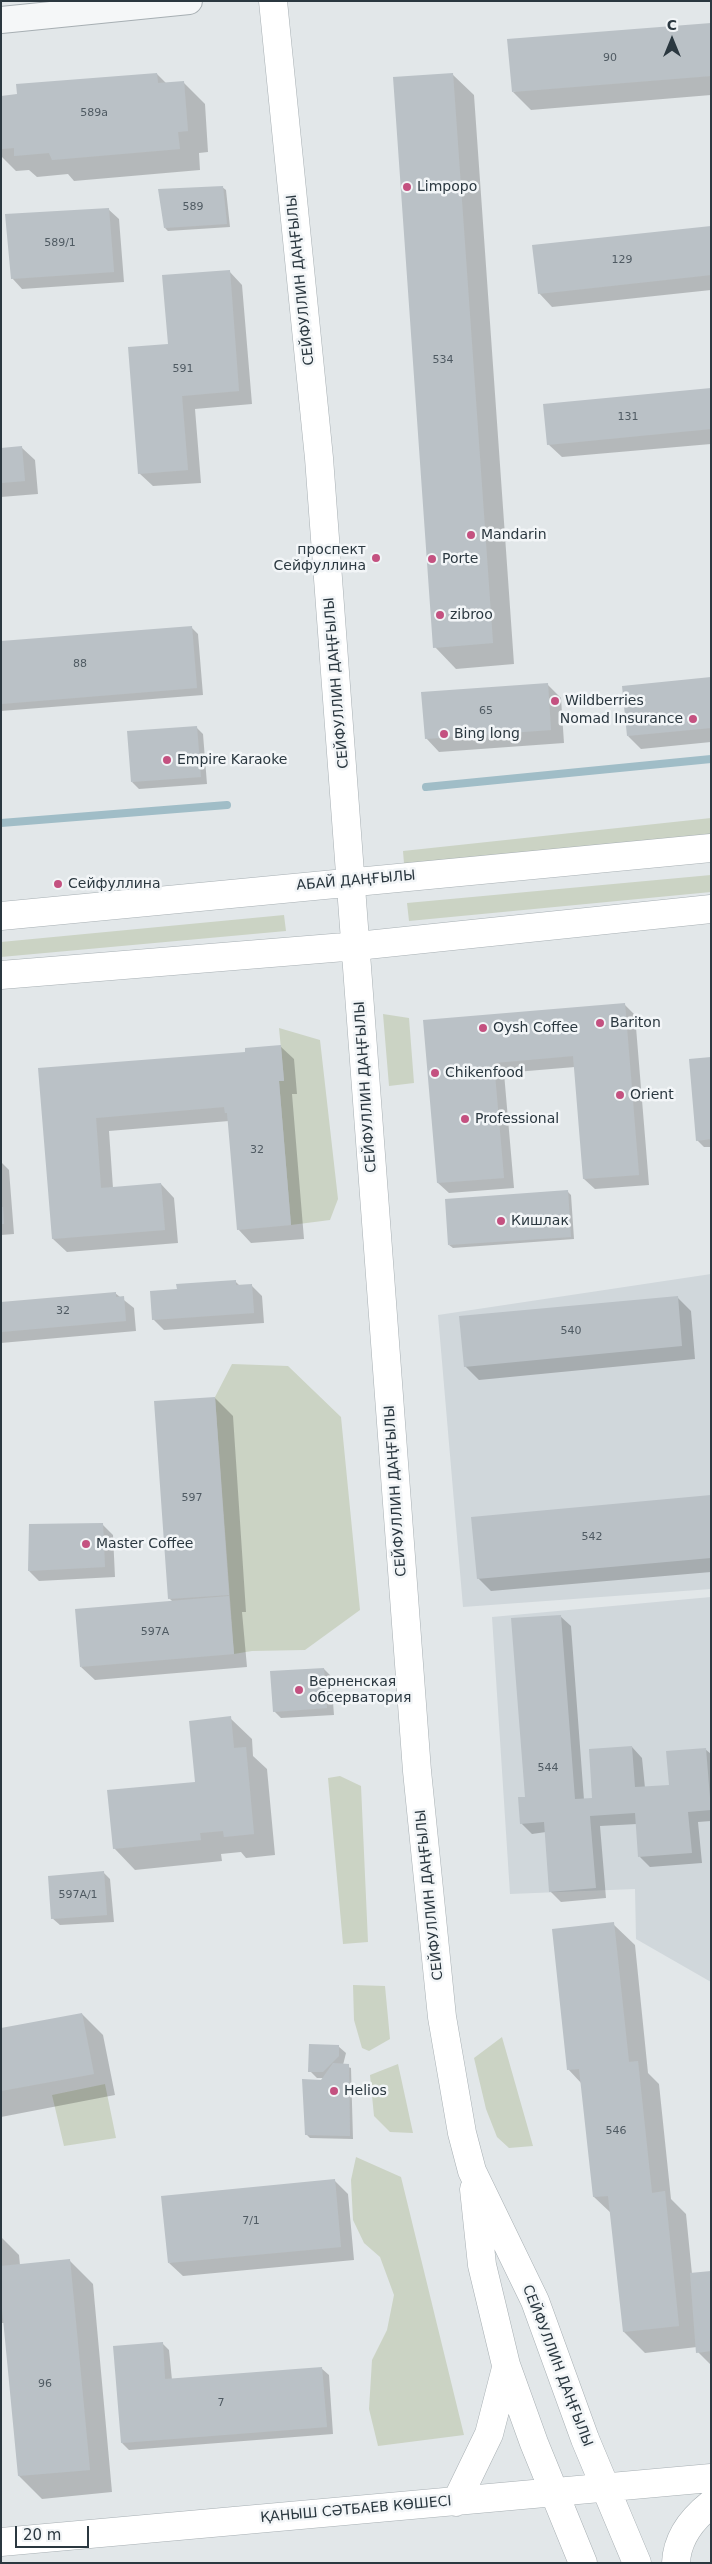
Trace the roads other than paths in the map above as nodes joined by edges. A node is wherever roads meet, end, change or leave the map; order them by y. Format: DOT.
graph roads {
  1 [pos="189,1"];
  2 [pos="273,1"];
  3 [pos="1,20"];
  4 [pos="711,848"];
  5 [pos="352,881"];
  6 [pos="711,909"];
  7 [pos="1,916"];
  8 [pos="357,946"];
  9 [pos="1,975"];
  10 [pos="472,2170"];
  11 [pos="506,2365"];
  12 [pos="711,2478"];
  13 [pos="604,2488"];
  14 [pos="554,2492"];
  15 [pos="456,2502"];
  16 [pos="711,2504"];
  17 [pos="1,2542"];
  18 [pos="583,2563"];
  19 [pos="638,2563"];
  20 [pos="676,2563"];
  1 -- 3 [label="street"];
  2 -- 5 [label="main road, СЕЙФУЛЛИН ДАҢҒЫЛЫ"];
  4 -- 5 [label="main road, АБАЙ ДАҢҒЫЛЫ"];
  5 -- 7 [label="main road, АБАЙ ДАҢҒЫЛЫ"];
  5 -- 8 [label="main road, СЕЙФУЛЛИН ДАҢҒЫЛЫ"];
  6 -- 8 [label="main road"];
  8 -- 9 [label="main road"];
  8 -- 10 [label="main road, СЕЙФУЛЛИН ДАҢҒЫЛЫ"];
  10 -- 11 [label="main road, СЕЙФУЛЛИН ДАҢҒЫЛЫ"];
  10 -- 13 [label="main road, СЕЙФУЛЛИН ДАҢҒЫЛЫ"];
  11 -- 14 [label="main road, СЕЙФУЛЛИН ДАҢҒЫЛЫ"];
  11 -- 15 [label="main road"];
  12 -- 13 [label="main road, ҚАНЫШ СӘТБАЕВ КӨШЕСІ"];
  13 -- 14 [label="main road, ҚАНЫШ СӘТБАЕВ КӨШЕСІ"];
  13 -- 19 [label="main road, СЕЙФУЛЛИН ДАҢҒЫЛЫ"];
  14 -- 15 [label="main road, ҚАНЫШ СӘТБАЕВ КӨШЕСІ"];
  14 -- 18 [label="main road, СЕЙФУЛЛИН ДАҢҒЫЛЫ"];
  15 -- 17 [label="main road, ҚАНЫШ СӘТБАЕВ КӨШЕСІ"];
  16 -- 20 [label="main road"];
}
